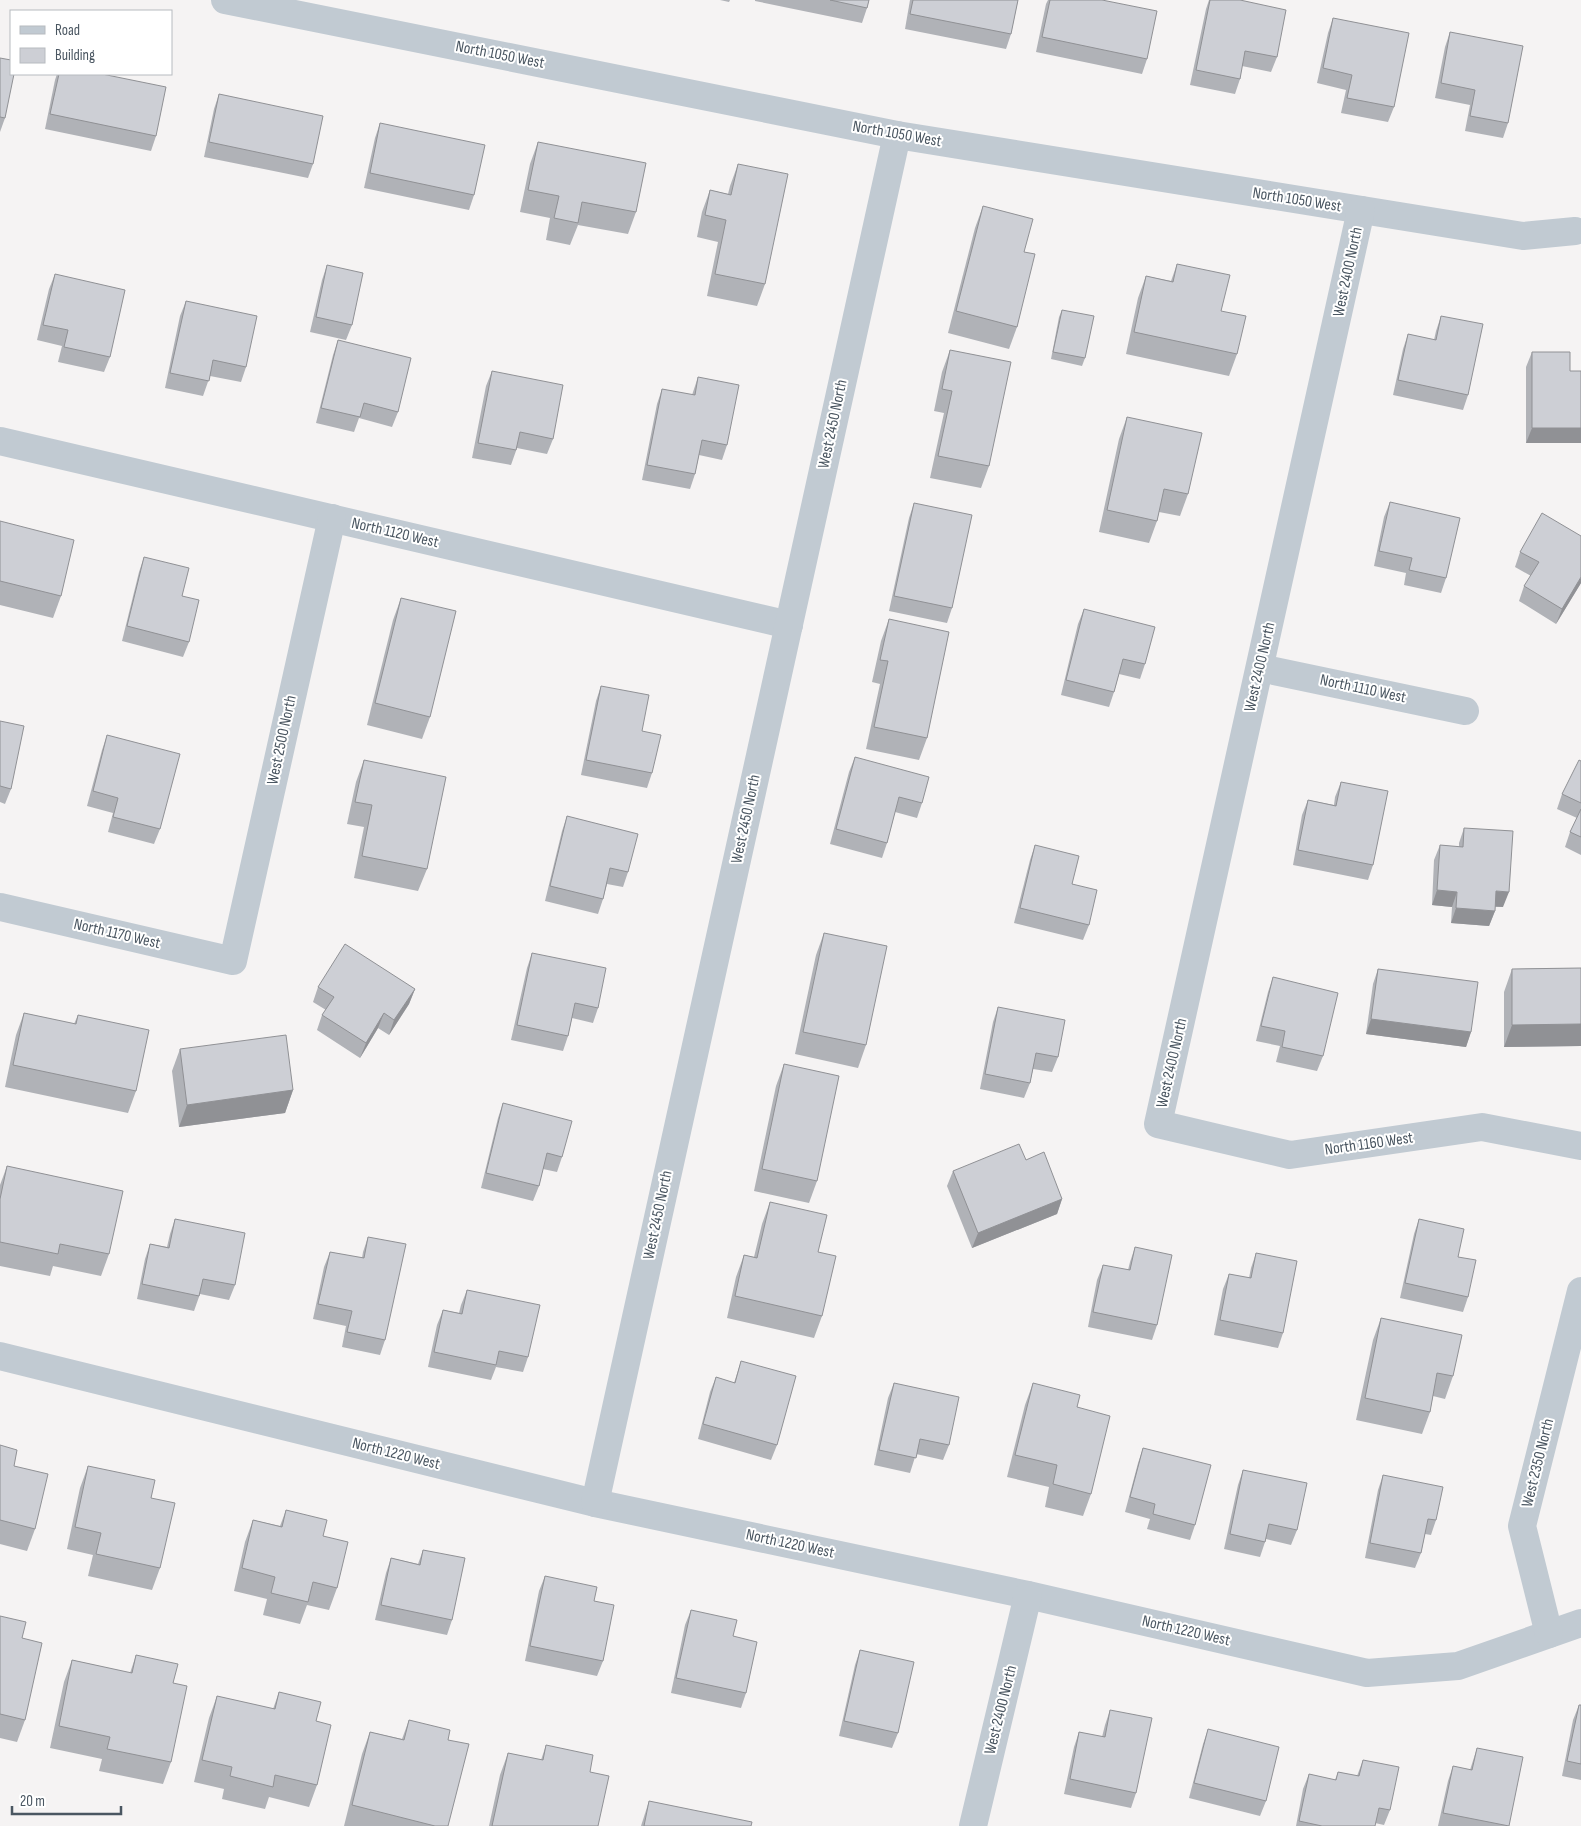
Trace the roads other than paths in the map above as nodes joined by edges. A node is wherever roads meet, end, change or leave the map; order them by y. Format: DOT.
graph roads {
  1 [pos="225,0"];
  2 [pos="897,136"];
  3 [pos="1361,210"];
  4 [pos="1575,231"];
  5 [pos="0,441"];
  6 [pos="332,518"];
  7 [pos="789,625"];
  8 [pos="1260,668"];
  9 [pos="1465,711"];
  10 [pos="0,907"];
  11 [pos="233,961"];
  12 [pos="1158,1124"];
  13 [pos="1581,1146"];
  14 [pos="1581,1291"];
  15 [pos="0,1356"];
  16 [pos="595,1503"];
  17 [pos="1028,1594"];
  18 [pos="1581,1623"];
  19 [pos="1549,1634"];
  20 [pos="973,1826"];
  1 -- 2 [label="street, North 1050 West"];
  2 -- 3 [label="street, North 1050 West"];
  2 -- 7 [label="street, West 2450 North"];
  3 -- 4 [label="street, North 1050 West"];
  3 -- 8 [label="street, West 2400 North"];
  5 -- 6 [label="street, North 1120 West"];
  6 -- 7 [label="street, North 1120 West"];
  6 -- 11 [label="street, West 2500 North"];
  7 -- 16 [label="street, West 2450 North"];
  8 -- 9 [label="street, North 1110 West"];
  8 -- 12 [label="street, West 2400 North"];
  10 -- 11 [label="street, North 1170 West"];
  12 -- 13 [label="street, North 1160 West"];
  14 -- 19 [label="street, West 2350 North"];
  15 -- 16 [label="street, North 1220 West"];
  16 -- 17 [label="street, North 1220 West"];
  17 -- 19 [label="street, North 1220 West"];
  17 -- 20 [label="street, West 2400 North"];
  18 -- 19 [label="street, North 1220 West"];
}
